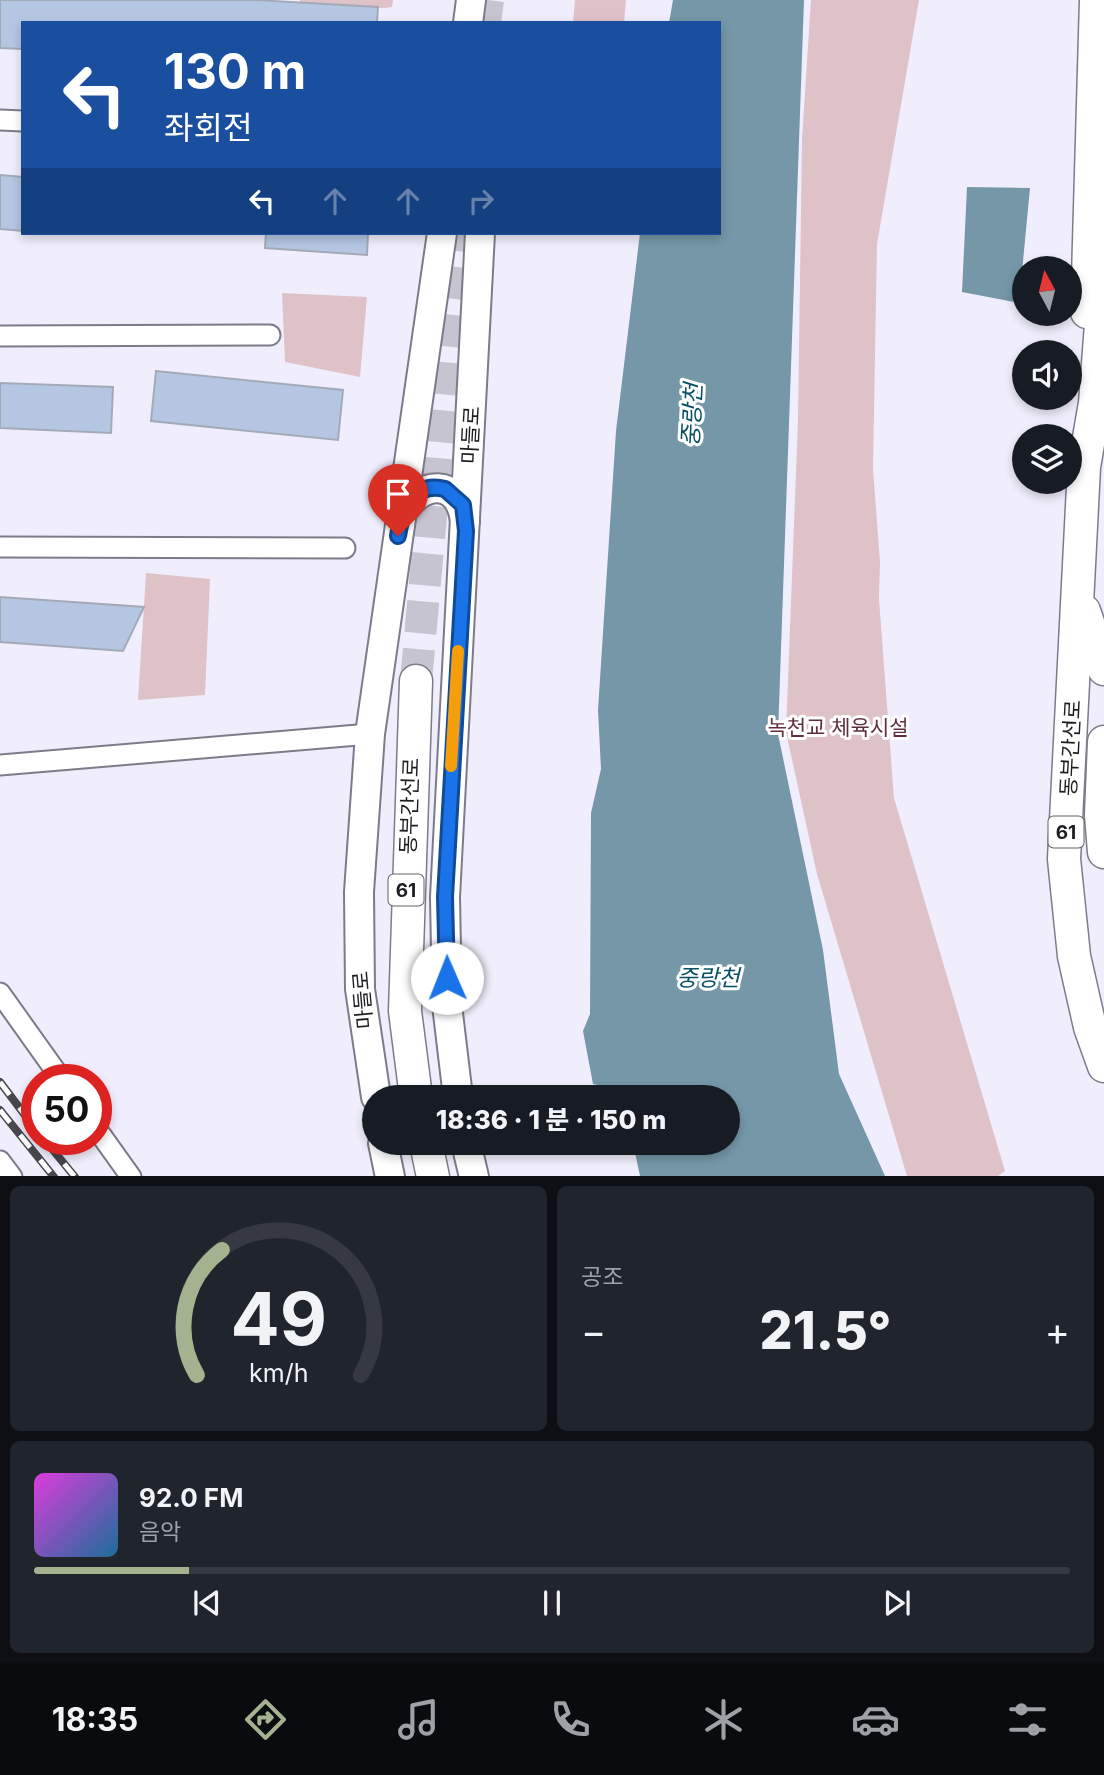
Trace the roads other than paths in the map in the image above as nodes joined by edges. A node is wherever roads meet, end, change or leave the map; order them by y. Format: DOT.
graph roads {
  1 [pos="471,0"];
  2 [pos="481,0"];
  3 [pos="1096,0"];
  4 [pos="468,21"];
  5 [pos="481,21"];
  6 [pos="0,120"];
  7 [pos="21,121"];
  8 [pos="442,235"];
  9 [pos="480,235"];
  10 [pos="1104,285"];
  11 [pos="270,335"];
  12 [pos="0,337"];
  13 [pos="1104,342"];
  14 [pos="1097,375"];
  15 [pos="1084,467"];
  16 [pos="401,514"];
  17 [pos="466,531"];
  18 [pos="0,547"];
  19 [pos="345,548"];
  20 [pos="1078,593"];
  21 [pos="1104,668"];
  22 [pos="416,681"];
  23 [pos="370,734"];
  24 [pos="1104,742"];
  25 [pos="0,765"];
  26 [pos="1104,852"];
  27 [pos="0,993"];
  28 [pos="51,1064"];
  29 [pos="1104,1066"];
  30 [pos="374,1085"];
  31 [pos="414,1085"];
  32 [pos="457,1085"];
  33 [pos="112,1150"];
  34 [pos="385,1155"];
  35 [pos="428,1155"];
  36 [pos="469,1155"];
  37 [pos="0,1161"];
  38 [pos="11,1176"];
  39 [pos="130,1176"];
  40 [pos="390,1176"];
  41 [pos="433,1176"];
  42 [pos="474,1176"];
  1 -- 4 [label="main road"];
  2 -- 5 [label="main road"];
  3 -- 15 [label="highway, 동부간선로 / 61"];
  6 -- 7 [label="street"];
  8 -- 16 [label="main road, 마들로"];
  9 -- 17 [label="main road, 마들로"];
  10 -- 14 [label="highway, 동부간선로 / 61"];
  11 -- 12 [label="street"];
  13 -- 14 [label="highway"];
  14 -- 15 [label="highway, 동부간선로 / 61"];
  15 -- 20 [label="highway, 동부간선로 / 61"];
  16 -- 17 [label="main road"];
  16 -- 23 [label="main road, 마들로"];
  17 -- 32 [label="main road, 마들로"];
  18 -- 19 [label="street"];
  20 -- 21 [label="highway"];
  20 -- 29 [label="highway, 동부간선로 / 61"];
  22 -- 31 [label="highway, 동부간선로 / 61"];
  23 -- 25 [label="street"];
  23 -- 30 [label="main road, 마들로"];
  24 -- 26 [label="highway"];
  27 -- 28 [label="street"];
  33 -- 39 [label="street"];
  34 -- 40 [label="main road"];
  35 -- 41 [label="highway"];
  36 -- 42 [label="main road"];
  37 -- 38 [label="street"];
}
